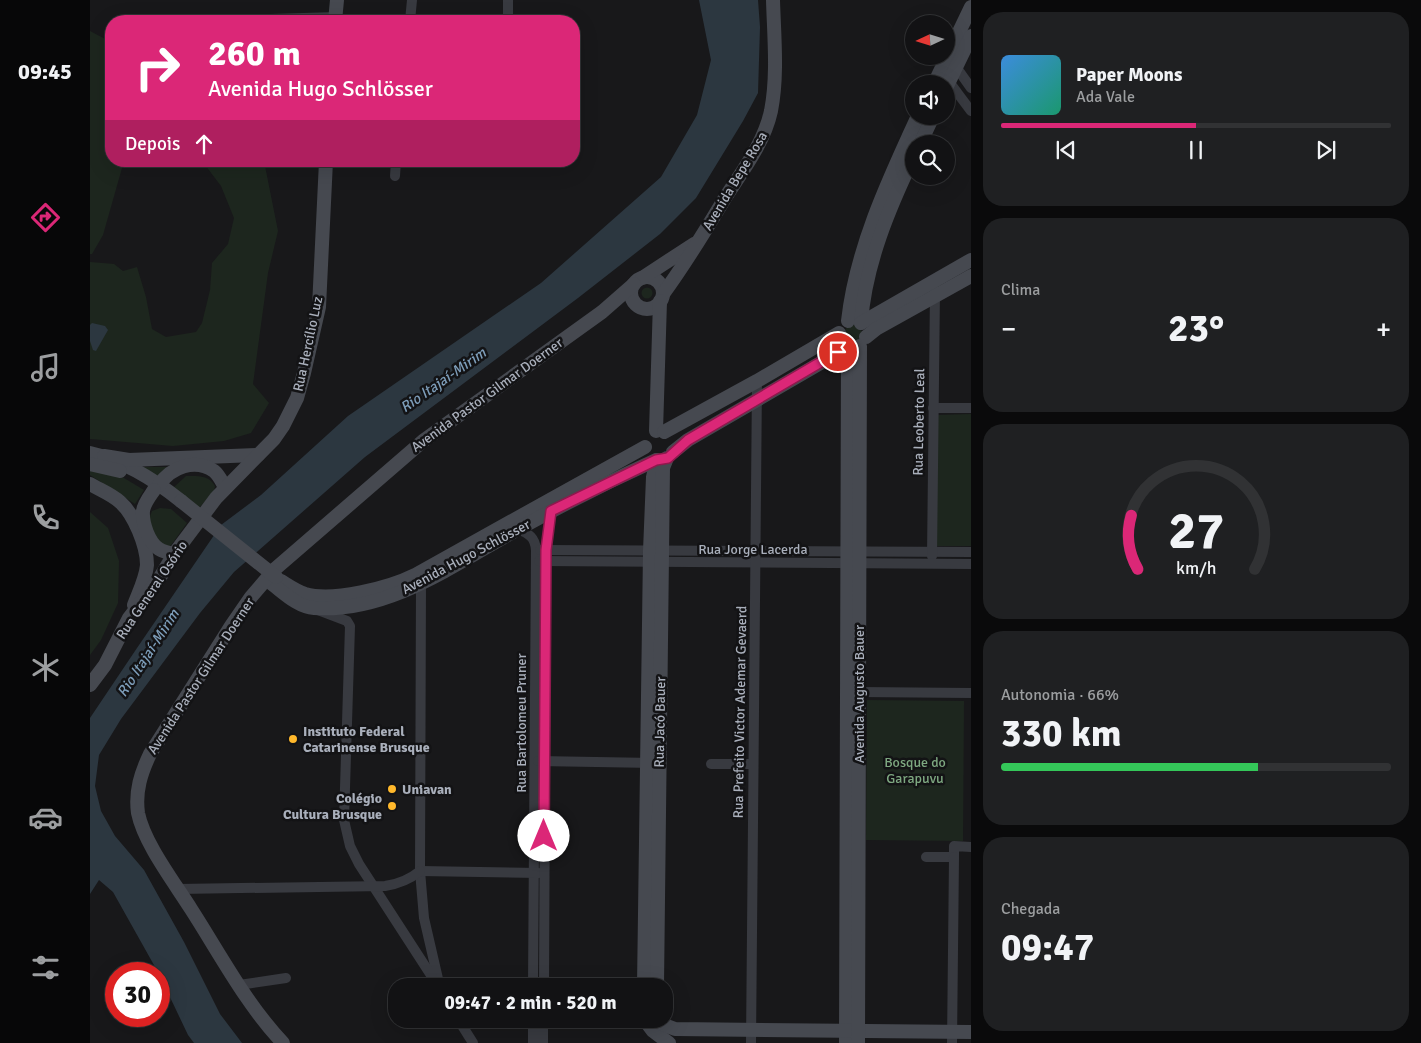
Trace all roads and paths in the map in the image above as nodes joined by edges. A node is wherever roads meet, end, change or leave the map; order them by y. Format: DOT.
graph roads {
  1 [pos="337,0"];
  2 [pos="412,0"];
  3 [pos="508,0"];
  4 [pos="773,0"];
  5 [pos="971,7"];
  6 [pos="336,15"];
  7 [pos="411,15"];
  8 [pos="508,15"];
  9 [pos="971,36"];
  10 [pos="955,40"];
  11 [pos="942,65"];
  12 [pos="956,67"];
  13 [pos="940,70"];
  14 [pos="938,75"];
  15 [pos="943,75"];
  16 [pos="952,75"];
  17 [pos="971,88"];
  18 [pos="955,93"];
  19 [pos="971,111"];
  20 [pos="905,165"];
  21 [pos="326,167"];
  22 [pos="396,167"];
  23 [pos="395,176"];
  24 [pos="878,226"];
  25 [pos="698,241"];
  26 [pos="971,260"];
  27 [pos="971,276"];
  28 [pos="935,280"];
  29 [pos="638,281"];
  30 [pos="864,295"];
  31 [pos="935,296"];
  32 [pos="662,298"];
  33 [pos="641,308"];
  34 [pos="885,310"];
  35 [pos="602,312"];
  36 [pos="855,322"];
  37 [pos="838,333"];
  38 [pos="659,339"];
  39 [pos="858,343"];
  40 [pos="757,382"];
  41 [pos="757,399"];
  42 [pos="933,408"];
  43 [pos="971,408"];
  44 [pos="660,432"];
  45 [pos="645,447"];
  46 [pos="97,454"];
  47 [pos="258,455"];
  48 [pos="663,457"];
  49 [pos="213,458"];
  50 [pos="90,464"];
  51 [pos="90,484"];
  52 [pos="157,488"];
  53 [pos="225,488"];
  54 [pos="551,511"];
  55 [pos="199,520"];
  56 [pos="518,529"];
  57 [pos="152,543"];
  58 [pos="541,550"];
  59 [pos="755,551"];
  60 [pos="932,552"];
  61 [pos="971,552"];
  62 [pos="174,554"];
  63 [pos="657,556"];
  64 [pos="853,557"];
  65 [pos="541,561"];
  66 [pos="755,563"];
  67 [pos="932,564"];
  68 [pos="971,564"];
  69 [pos="145,575"];
  70 [pos="160,579"];
  71 [pos="274,581"];
  72 [pos="420,583"];
  73 [pos="313,608"];
  74 [pos="130,618"];
  75 [pos="853,655"];
  76 [pos="90,685"];
  77 [pos="859,692"];
  78 [pos="971,693"];
  79 [pos="540,761"];
  80 [pos="653,763"];
  81 [pos="711,764"];
  82 [pos="753,764"];
  83 [pos="853,821"];
  84 [pos="971,847"];
  85 [pos="926,857"];
  86 [pos="954,857"];
  87 [pos="420,871"];
  88 [pos="539,873"];
  89 [pos="372,887"];
  90 [pos="178,889"];
  91 [pos="538,969"];
  92 [pos="286,978"];
  93 [pos="434,978"];
  94 [pos="437,978"];
  95 [pos="535,978"];
  96 [pos="541,978"];
  97 [pos="644,978"];
  98 [pos="657,978"];
  99 [pos="239,985"];
  100 [pos="464,1028"];
  101 [pos="535,1028"];
  102 [pos="541,1028"];
  103 [pos="659,1028"];
  104 [pos="673,1028"];
  105 [pos="971,1032"];
  106 [pos="751,1036"];
  107 [pos="852,1037"];
  108 [pos="952,1037"];
  109 [pos="538,1042"];
  110 [pos="283,1043"];
  111 [pos="473,1043"];
  112 [pos="669,1043"];
  1 -- 6 [label="main road"];
  2 -- 7 [label="street"];
  3 -- 8 [label="street"];
  4 -- 25 [label="main road, Avenida Bepe Rosa"];
  5 -- 10 [label="main road"];
  9 -- 12 [label="main road"];
  11 -- 13 [label="main road"];
  12 -- 16 [label="main road"];
  12 -- 17 [label="street"];
  13 -- 14 [label="main road"];
  13 -- 15 [label="street"];
  18 -- 19 [label="street"];
  20 -- 24 [label="main road"];
  21 -- 47 [label="main road, Rua Hercílio Luz"];
  22 -- 23 [label="street"];
  24 -- 30 [label="main road"];
  24 -- 36 [label="main road"];
  25 -- 29 [label="main road, Avenida Bepe Rosa"];
  25 -- 32 [label="main road, Avenida Bepe Rosa"];
  26 -- 28 [label="main road"];
  27 -- 31 [label="main road, Avenida Hugo Schlösser"];
  28 -- 31 [label="street, Rua Leoberto Leal"];
  28 -- 34 [label="main road"];
  29 -- 32 [label="main road"];
  29 -- 33 [label="main road"];
  29 -- 35 [label="main road, Avenida Pastor Gilmar Doerner"];
  30 -- 34 [label="main road"];
  30 -- 36 [label="main road"];
  31 -- 39 [label="main road, Avenida Hugo Schlösser"];
  31 -- 42 [label="street, Rua Leoberto Leal"];
  32 -- 33 [label="main road"];
  32 -- 38 [label="main road"];
  33 -- 35 [label="main road, Avenida Pastor Gilmar Doerner"];
  33 -- 38 [label="main road"];
  34 -- 36 [label="main road"];
  35 -- 90 [label="main road, Avenida Pastor Gilmar Doerner"];
  36 -- 37 [label="main road"];
  36 -- 39 [label="main road"];
  37 -- 39 [label="main road"];
  37 -- 40 [label="main road"];
  38 -- 44 [label="main road"];
  39 -- 41 [label="main road, Avenida Hugo Schlösser"];
  39 -- 64 [label="main road, Avenida Augusto Bauer"];
  40 -- 41 [label="street, Rua Prefeito Victor Ademar Gevaerd"];
  40 -- 44 [label="main road"];
  41 -- 48 [label="main road, Avenida Hugo Schlösser"];
  41 -- 59 [label="street, Rua Prefeito Victor Ademar Gevaerd"];
  42 -- 43 [label="street"];
  42 -- 60 [label="street, Rua Leoberto Leal"];
  44 -- 45 [label="main road"];
  44 -- 48 [label="main road"];
  45 -- 48 [label="main road"];
  45 -- 71 [label="main road, Avenida Hugo Schlösser"];
  46 -- 49 [label="main road"];
  46 -- 52 [label="main road"];
  47 -- 49 [label="main road"];
  47 -- 53 [label="main road, Rua Hercílio Luz"];
  48 -- 54 [label="main road, Avenida Hugo Schlösser"];
  48 -- 63 [label="main road, Rua Jacó Bauer"];
  49 -- 53 [label="main road"];
  50 -- 52 [label="main road"];
  51 -- 69 [label="main road"];
  52 -- 53 [label="main road"];
  52 -- 57 [label="main road"];
  52 -- 71 [label="main road, bridge"];
  53 -- 55 [label="main road, Rua Hercílio Luz"];
  54 -- 56 [label="main road, Avenida Hugo Schlösser"];
  54 -- 58 [label="street, Rua Bartolomeu Pruner"];
  55 -- 62 [label="main road, Rua General Osório"];
  56 -- 58 [label="street"];
  56 -- 72 [label="main road, Avenida Hugo Schlösser"];
  57 -- 62 [label="main road"];
  57 -- 70 [label="main road"];
  58 -- 63 [label="street, Rua Jorge Lacerda"];
  58 -- 65 [label="street, Rua Bartolomeu Pruner"];
  59 -- 63 [label="street, Rua Jorge Lacerda"];
  59 -- 64 [label="street, Rua Jorge Lacerda"];
  59 -- 66 [label="street, Rua Prefeito Victor Ademar Gevaerd"];
  60 -- 61 [label="street, Rua Jorge Lacerda"];
  60 -- 64 [label="street, Rua Jorge Lacerda"];
  60 -- 67 [label="street, Rua Leoberto Leal"];
  62 -- 70 [label="main road, Rua General Osório"];
  63 -- 65 [label="street, Rua Jorge Lacerda"];
  63 -- 66 [label="street, Rua Jorge Lacerda"];
  63 -- 80 [label="main road, Rua Jacó Bauer"];
  64 -- 66 [label="street, Rua Jorge Lacerda"];
  64 -- 67 [label="street, Rua Jorge Lacerda"];
  64 -- 75 [label="main road, Avenida Augusto Bauer"];
  65 -- 79 [label="street, Rua Bartolomeu Pruner"];
  66 -- 82 [label="street, Rua Prefeito Victor Ademar Gevaerd"];
  67 -- 68 [label="street, Rua Jorge Lacerda"];
  69 -- 70 [label="main road"];
  69 -- 74 [label="main road"];
  70 -- 74 [label="main road, Rua General Osório"];
  71 -- 73 [label="main road, Avenida Hugo Schlösser"];
  72 -- 73 [label="main road, Avenida Hugo Schlösser"];
  72 -- 87 [label="street"];
  73 -- 89 [label="street"];
  74 -- 76 [label="main road, Rua General Osório"];
  75 -- 77 [label="main road, Avenida Augusto Bauer"];
  75 -- 83 [label="main road, Avenida Augusto Bauer"];
  77 -- 78 [label="street"];
  77 -- 83 [label="main road, Avenida Augusto Bauer"];
  79 -- 80 [label="street"];
  79 -- 88 [label="street, Rua Bartolomeu Pruner"];
  80 -- 97 [label="main road, Rua Jacó Bauer"];
  80 -- 98 [label="main road, Rua Jacó Bauer"];
  81 -- 82 [label="street"];
  82 -- 106 [label="street, Rua Prefeito Victor Ademar Gevaerd"];
  83 -- 107 [label="main road, Avenida Augusto Bauer"];
  84 -- 86 [label="street"];
  85 -- 86 [label="street"];
  86 -- 108 [label="street"];
  87 -- 88 [label="street"];
  87 -- 89 [label="street"];
  87 -- 94 [label="street"];
  88 -- 91 [label="street, Rua Bartolomeu Pruner"];
  89 -- 90 [label="street"];
  89 -- 93 [label="street"];
  90 -- 99 [label="main road, Avenida Pastor Gilmar Doerner"];
  91 -- 95 [label="street, Rua Bartolomeu Pruner"];
  91 -- 96 [label="street, Rua Bartolomeu Pruner"];
  92 -- 99 [label="street"];
  99 -- 110 [label="main road, Avenida Pastor Gilmar Doerner"];
  100 -- 111 [label="street"];
  101 -- 109 [label="street"];
  102 -- 109 [label="street"];
  103 -- 112 [label="main road"];
  104 -- 106 [label="main road"];
  105 -- 108 [label="main road"];
  106 -- 107 [label="main road"];
  107 -- 108 [label="main road"];
}
